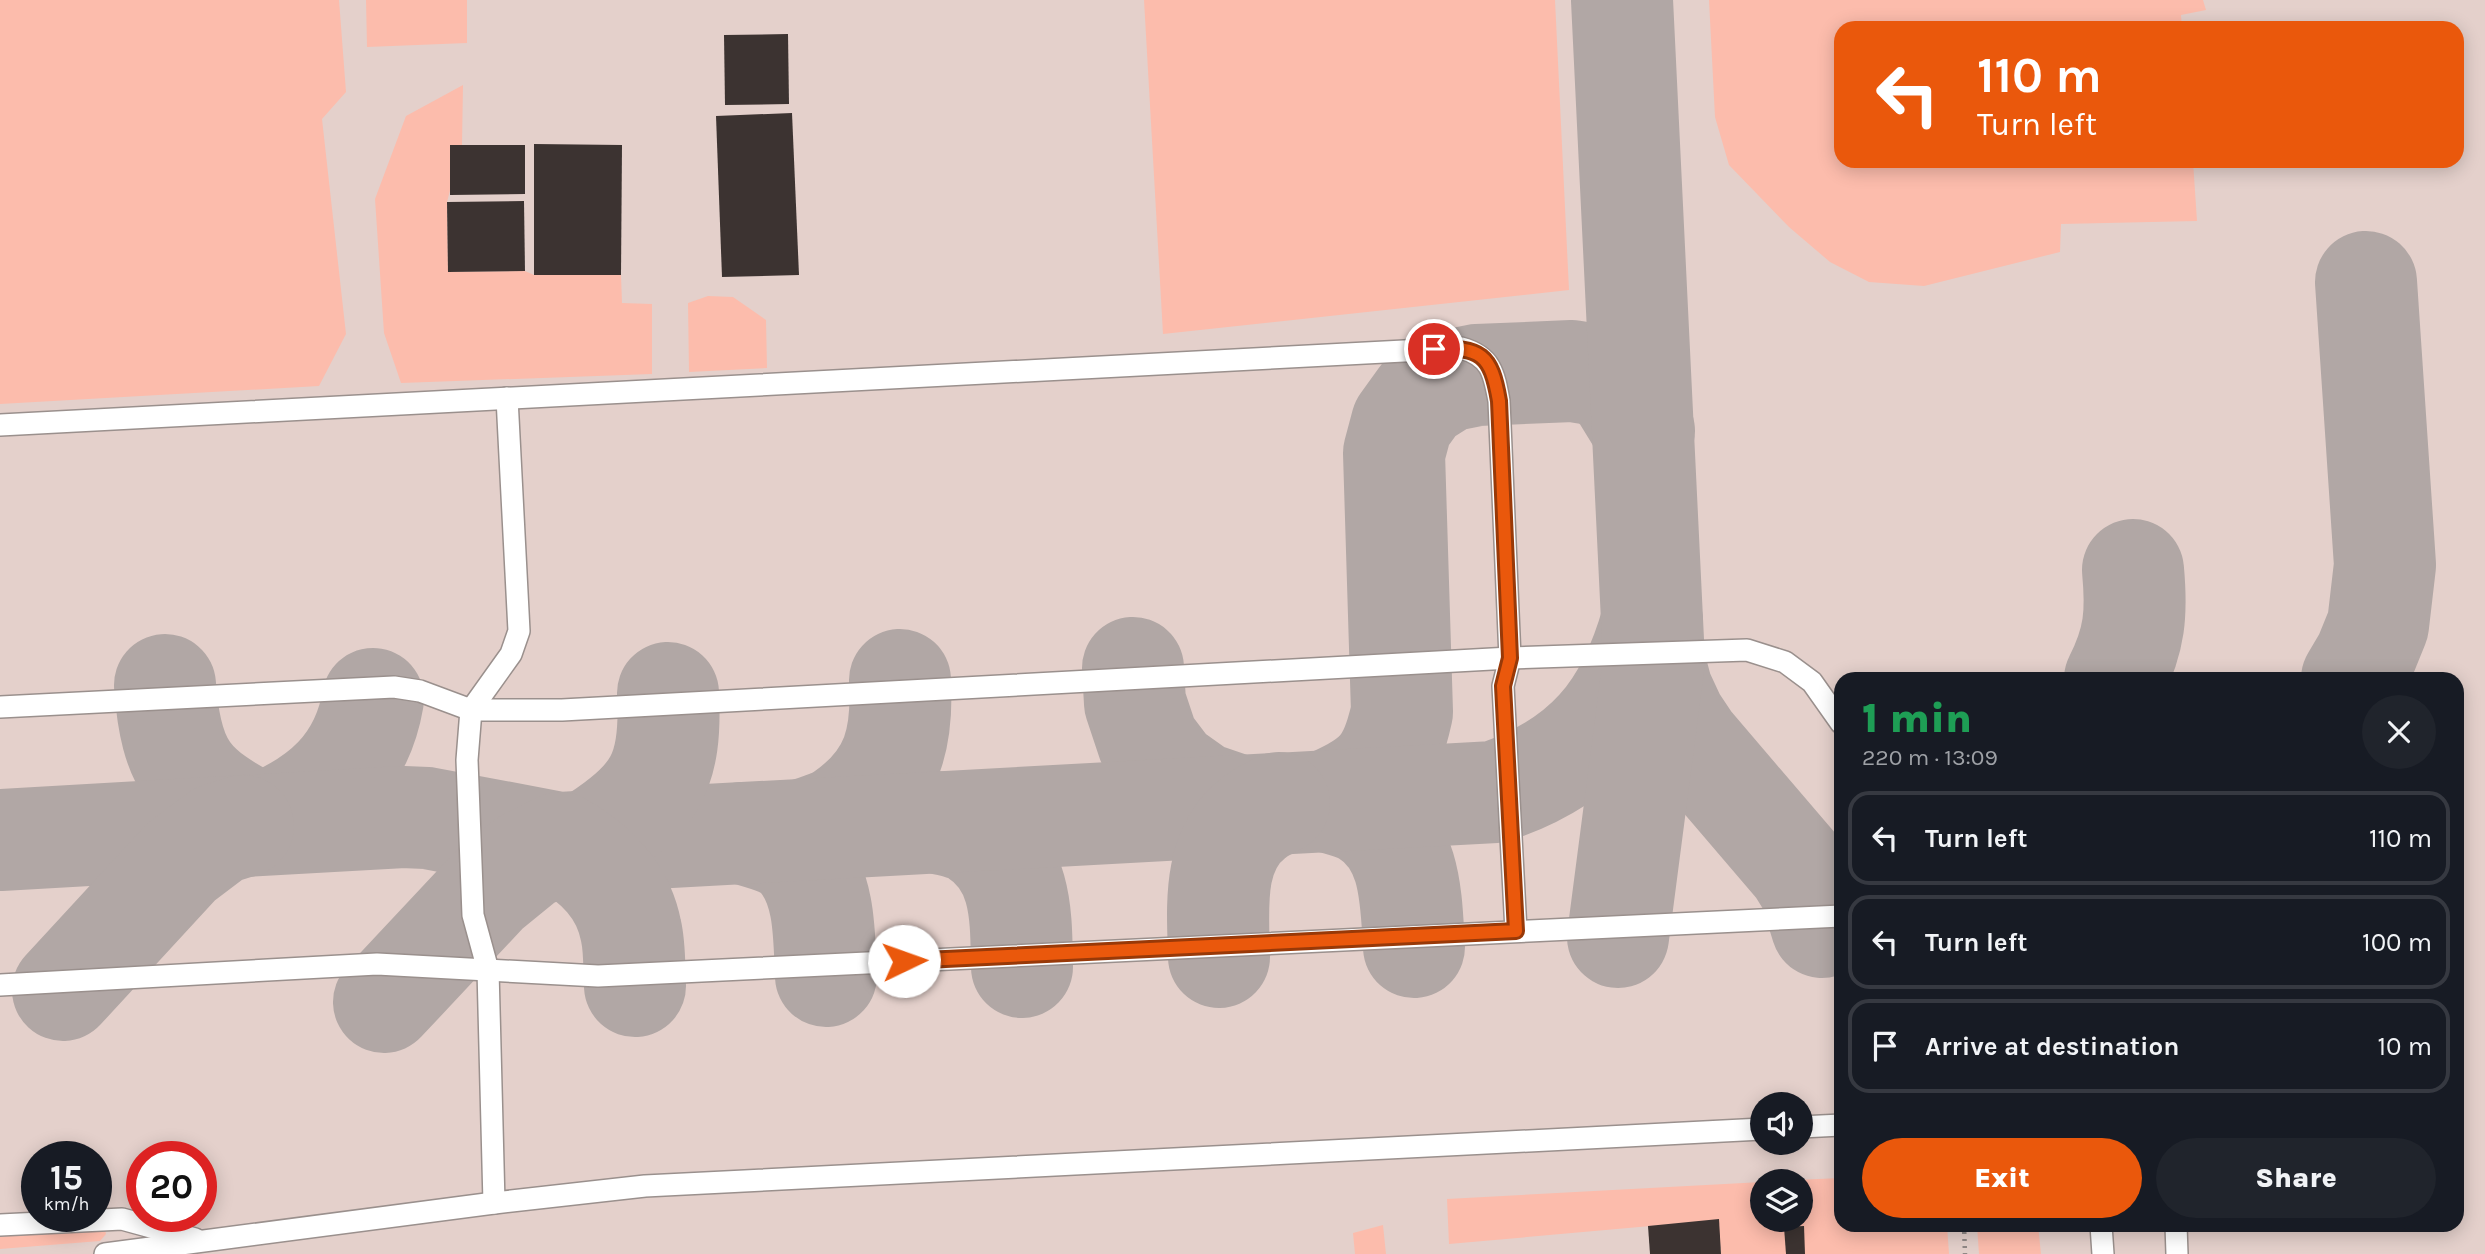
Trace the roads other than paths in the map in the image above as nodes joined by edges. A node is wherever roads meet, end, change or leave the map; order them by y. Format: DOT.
graph roads {
  1 [pos="507,398"];
  2 [pos="0,425"];
  3 [pos="1510,658"];
  4 [pos="0,707"];
  5 [pos="471,710"];
  6 [pos="1834,713"];
  7 [pos="1834,916"];
  8 [pos="1516,931"];
  9 [pos="488,970"];
  10 [pos="0,985"];
  11 [pos="1834,1125"];
  12 [pos="1813,1126"];
  13 [pos="1750,1130"];
  14 [pos="494,1203"];
  15 [pos="0,1225"];
  16 [pos="2101,1232"];
  17 [pos="2176,1232"];
  18 [pos="203,1241"];
  19 [pos="105,1254"];
  20 [pos="2103,1254"];
  21 [pos="2177,1254"];
  1 -- 2 [label="lane"];
  1 -- 3 [label="lane"];
  1 -- 5 [label="lane"];
  3 -- 5 [label="lane"];
  3 -- 6 [label="lane"];
  3 -- 8 [label="lane"];
  4 -- 5 [label="lane"];
  5 -- 9 [label="lane"];
  7 -- 8 [label="lane"];
  8 -- 9 [label="lane"];
  9 -- 10 [label="lane"];
  9 -- 14 [label="lane"];
  11 -- 12 [label="lane"];
  13 -- 14 [label="lane"];
  14 -- 18 [label="lane"];
  15 -- 18 [label="lane"];
  16 -- 20 [label="lane"];
  17 -- 21 [label="lane"];
  18 -- 19 [label="lane"];
}
